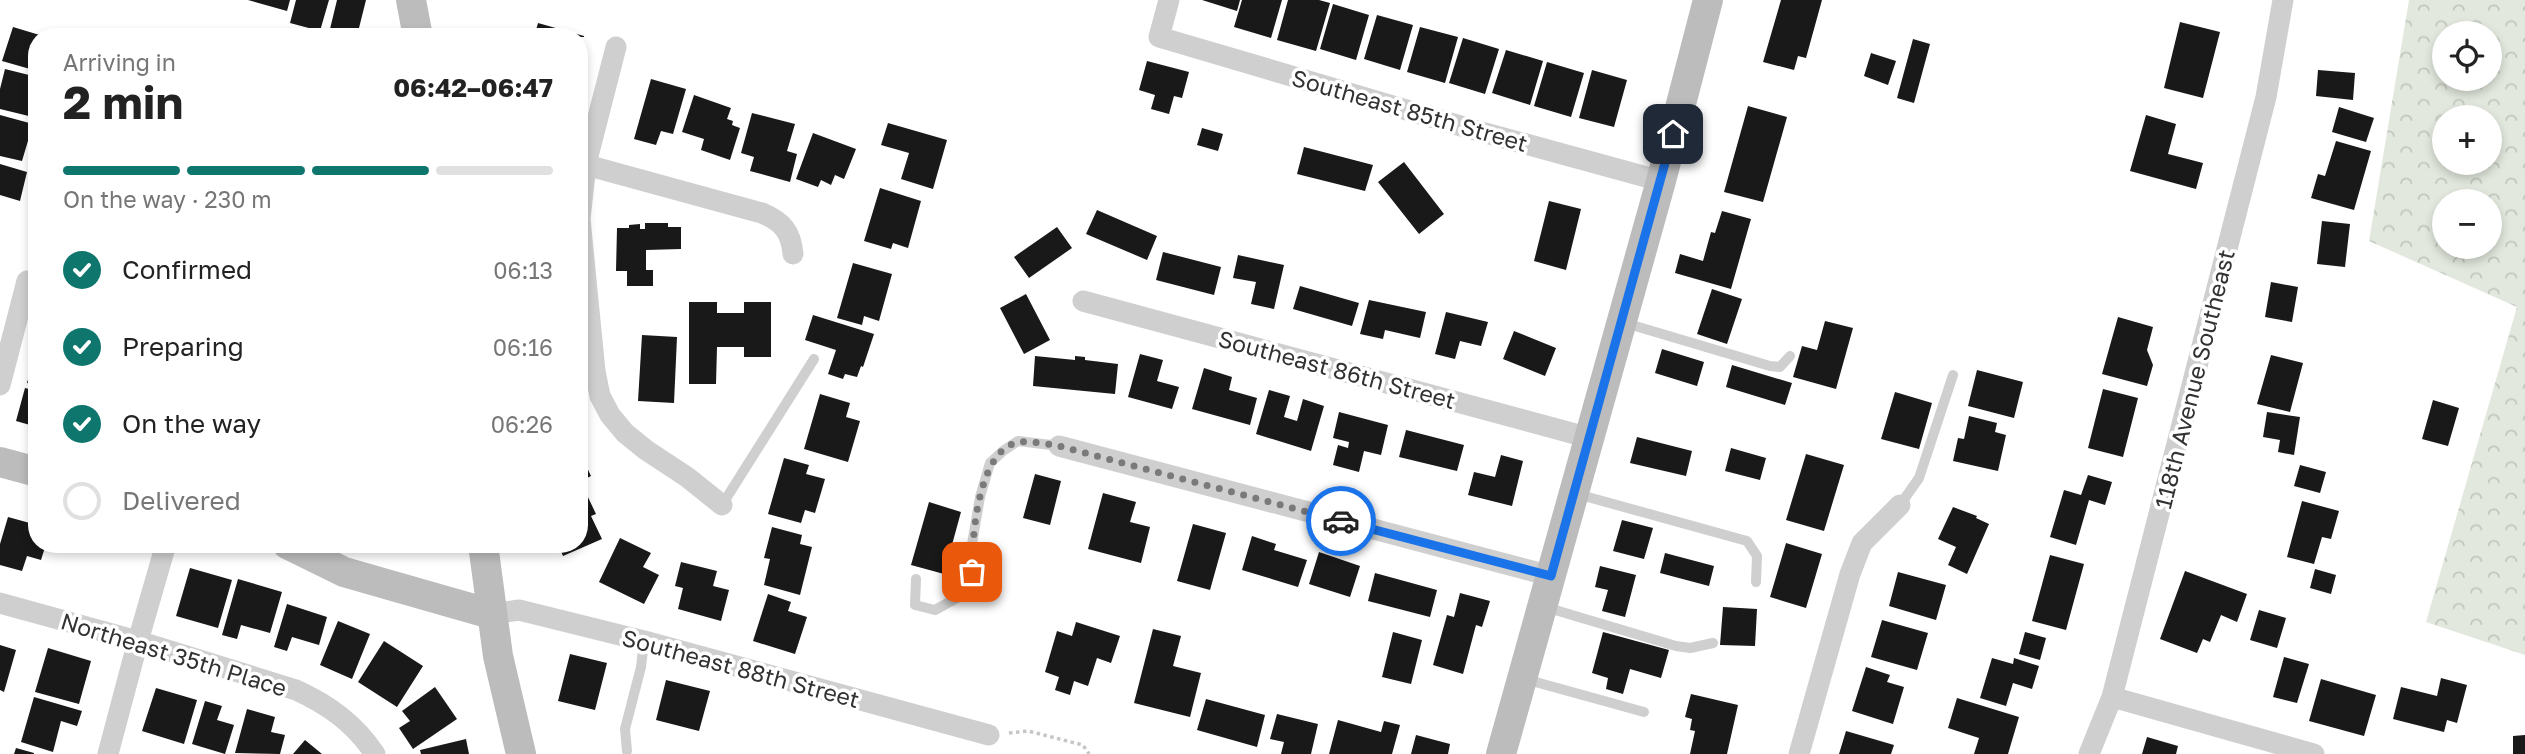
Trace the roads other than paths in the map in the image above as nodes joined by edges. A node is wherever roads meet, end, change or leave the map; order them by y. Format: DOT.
graph roads {
  1 [pos="411,0"];
  2 [pos="1169,0"];
  3 [pos="1708,0"];
  4 [pos="2283,0"];
  5 [pos="416,28"];
  6 [pos="616,47"];
  7 [pos="588,143"];
  8 [pos="588,166"];
  9 [pos="1661,181"];
  10 [pos="793,254"];
  11 [pos="27,281"];
  12 [pos="1083,301"];
  13 [pos="588,309"];
  14 [pos="1622,322"];
  15 [pos="1790,356"];
  16 [pos="814,359"];
  17 [pos="1953,375"];
  18 [pos="0,385"];
  19 [pos="1590,438"];
  20 [pos="1059,446"];
  21 [pos="0,462"];
  22 [pos="28,470"];
  23 [pos="1574,494"];
  24 [pos="722,505"];
  25 [pos="1900,505"];
  26 [pos="163,553"];
  27 [pos="305,553"];
  28 [pos="483,553"];
  29 [pos="1551,576"];
  30 [pos="916,579"];
  31 [pos="1756,582"];
  32 [pos="0,603"];
  33 [pos="1542,606"];
  34 [pos="491,614"];
  35 [pos="138,641"];
  36 [pos="644,641"];
  37 [pos="1713,643"];
  38 [pos="1522,678"];
  39 [pos="2112,697"];
  40 [pos="1644,712"];
  41 [pos="989,735"];
  42 [pos="627,751"];
  43 [pos="108,754"];
  44 [pos="375,754"];
  45 [pos="521,754"];
  46 [pos="1501,754"];
  47 [pos="1799,754"];
  48 [pos="2090,754"];
  49 [pos="2314,754"];
  1 -- 5 [label="street"];
  2 -- 9 [label="street, Southeast 85th Street"];
  3 -- 9 [label="street"];
  4 -- 39 [label="street, 118th Avenue Southeast"];
  6 -- 7 [label="street"];
  8 -- 10 [label="street"];
  9 -- 14 [label="street"];
  11 -- 18 [label="street"];
  12 -- 19 [label="street, Southeast 86th Street"];
  13 -- 24 [label="street"];
  14 -- 15 [label="lane"];
  14 -- 19 [label="street"];
  16 -- 24 [label="lane"];
  17 -- 25 [label="lane"];
  19 -- 23 [label="street"];
  20 -- 29 [label="street"];
  20 -- 30 [label="lane"];
  21 -- 22 [label="street"];
  23 -- 29 [label="street"];
  23 -- 31 [label="lane"];
  25 -- 47 [label="street"];
  26 -- 35 [label="street"];
  27 -- 34 [label="street"];
  28 -- 34 [label="street"];
  29 -- 33 [label="street"];
  32 -- 35 [label="street, Northeast 35th Place"];
  33 -- 37 [label="lane"];
  33 -- 38 [label="street"];
  34 -- 36 [label="street, Southeast 88th Street"];
  34 -- 45 [label="street"];
  35 -- 43 [label="street"];
  35 -- 44 [label="street, Northeast 35th Place"];
  36 -- 41 [label="street, Southeast 88th Street"];
  36 -- 42 [label="lane"];
  38 -- 40 [label="lane"];
  38 -- 46 [label="street"];
  39 -- 48 [label="street, 118th Avenue Southeast"];
  39 -- 49 [label="street"];
}
